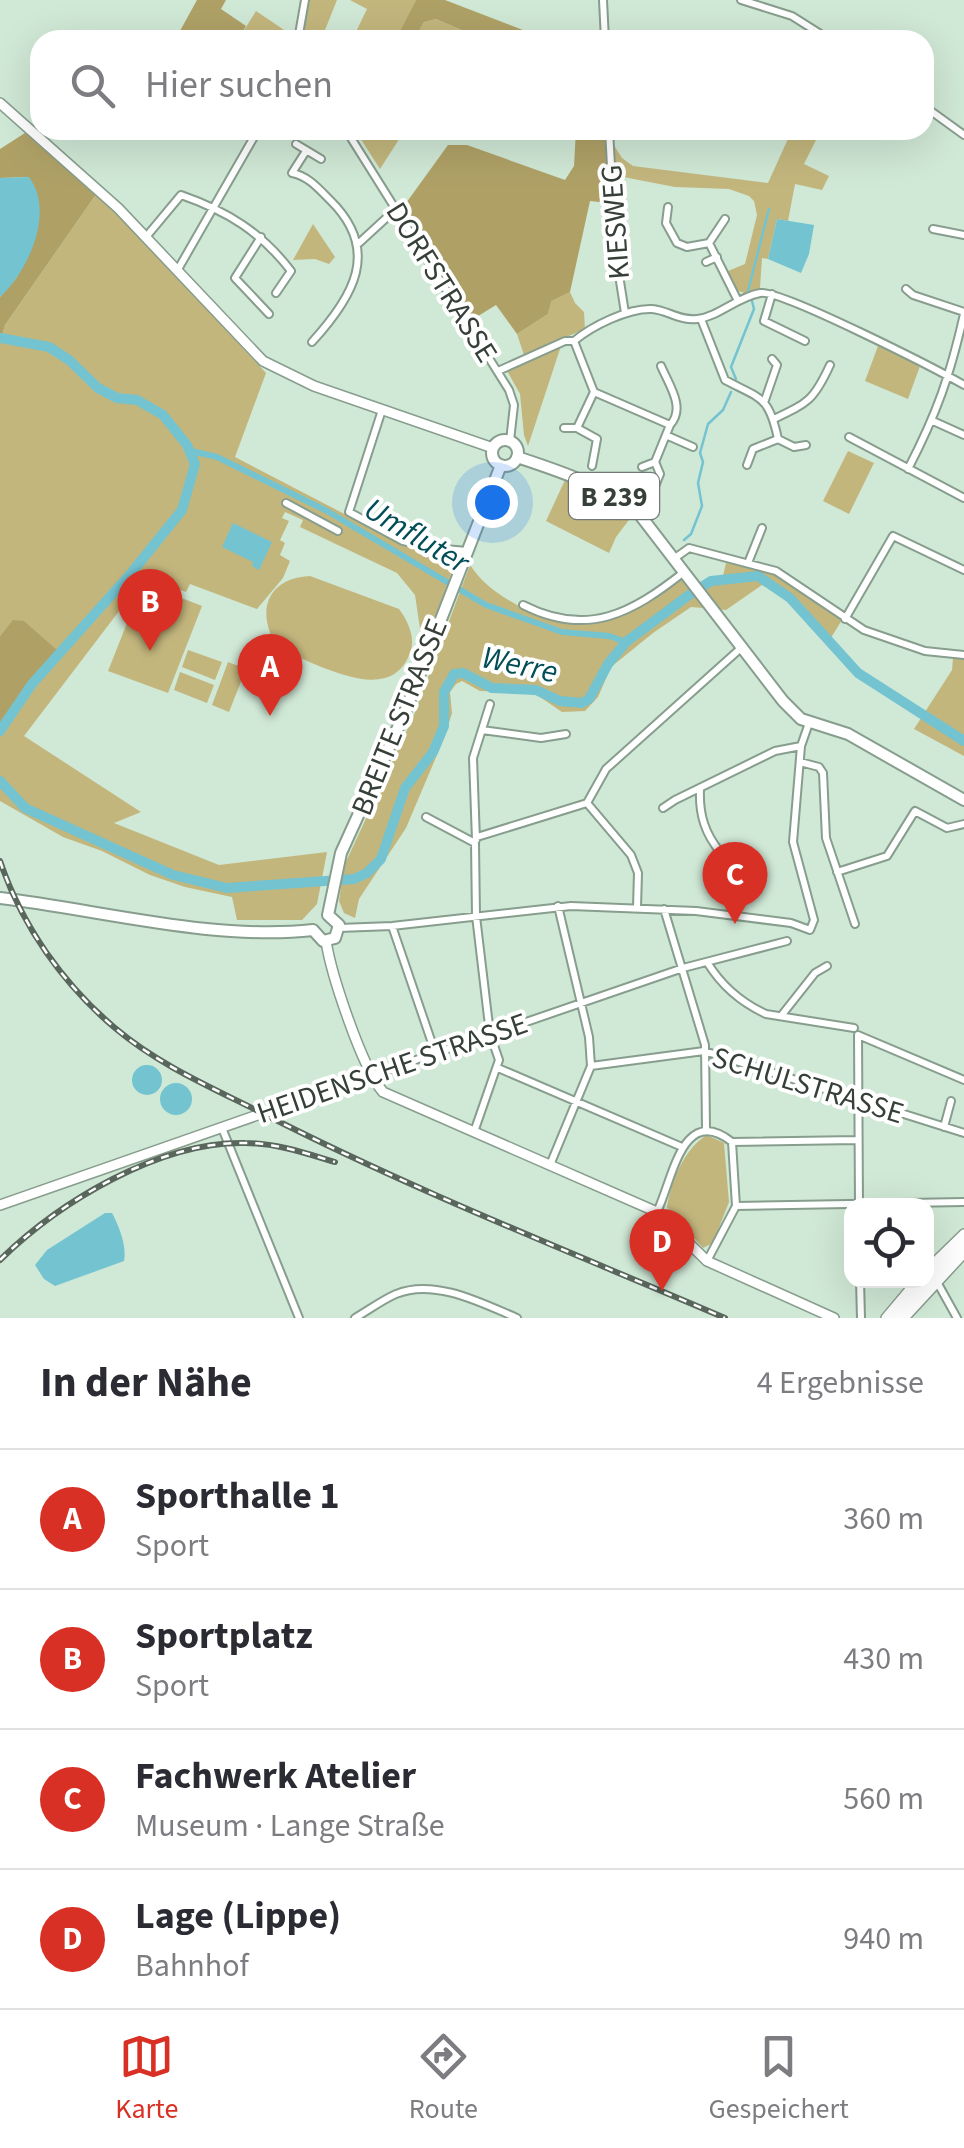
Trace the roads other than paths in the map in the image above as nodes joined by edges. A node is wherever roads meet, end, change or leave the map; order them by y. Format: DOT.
graph roads {
  1 [pos="305,0"];
  2 [pos="603,0"];
  3 [pos="741,0"];
  4 [pos="300,30"];
  5 [pos="604,30"];
  6 [pos="814,30"];
  7 [pos="0,103"];
  8 [pos="934,113"];
  9 [pos="30,130"];
  10 [pos="964,135"];
  11 [pos="42,140"];
  12 [pos="252,140"];
  13 [pos="352,140"];
  14 [pos="610,140"];
  15 [pos="296,144"];
  16 [pos="306,151"];
  17 [pos="321,159"];
  18 [pos="215,207"];
  19 [pos="668,207"];
  20 [pos="396,209"];
  21 [pos="725,220"];
  22 [pos="934,228"];
  23 [pos="964,235"];
  24 [pos="146,237"];
  25 [pos="261,237"];
  26 [pos="709,242"];
  27 [pos="359,244"];
  28 [pos="717,258"];
  29 [pos="706,262"];
  30 [pos="177,271"];
  31 [pos="906,289"];
  32 [pos="276,293"];
  33 [pos="772,294"];
  34 [pos="737,298"];
  35 [pos="964,313"];
  36 [pos="269,314"];
  37 [pos="625,314"];
  38 [pos="702,319"];
  39 [pos="574,340"];
  40 [pos="805,340"];
  41 [pos="312,342"];
  42 [pos="772,359"];
  43 [pos="830,365"];
  44 [pos="661,366"];
  45 [pos="498,371"];
  46 [pos="950,377"];
  47 [pos="964,385"];
  48 [pos="594,392"];
  49 [pos="765,400"];
  50 [pos="382,410"];
  51 [pos="774,419"];
  52 [pos="933,421"];
  53 [pos="670,425"];
  54 [pos="564,428"];
  55 [pos="577,428"];
  56 [pos="963,433"];
  57 [pos="668,436"];
  58 [pos="849,437"];
  59 [pos="778,439"];
  60 [pos="510,440"];
  61 [pos="806,445"];
  62 [pos="692,447"];
  63 [pos="492,448"];
  64 [pos="518,457"];
  65 [pos="655,462"];
  66 [pos="500,465"];
  67 [pos="747,465"];
  68 [pos="592,466"];
  69 [pos="642,466"];
  70 [pos="908,469"];
  71 [pos="964,498"];
  72 [pos="650,499"];
  73 [pos="286,503"];
  74 [pos="762,528"];
  75 [pos="338,531"];
  76 [pos="467,551"];
  77 [pos="675,558"];
  78 [pos="748,563"];
  79 [pos="964,570"];
  80 [pos="689,576"];
  81 [pos="522,605"];
  82 [pos="845,619"];
  83 [pos="742,647"];
  84 [pos="964,655"];
  85 [pos="490,704"];
  86 [pos="809,723"];
  87 [pos="482,730"];
  88 [pos="566,734"];
  89 [pos="801,746"];
  90 [pos="800,762"];
  91 [pos="700,790"];
  92 [pos="964,800"];
  93 [pos="587,803"];
  94 [pos="664,808"];
  95 [pos="426,817"];
  96 [pos="964,824"];
  97 [pos="476,840"];
  98 [pos="743,853"];
  99 [pos="837,872"];
  100 [pos="0,898"];
  101 [pos="558,906"];
  102 [pos="637,907"];
  103 [pos="664,909"];
  104 [pos="328,916"];
  105 [pos="476,916"];
  106 [pos="855,924"];
  107 [pos="392,926"];
  108 [pos="339,928"];
  109 [pos="313,930"];
  110 [pos="326,941"];
  111 [pos="787,941"];
  112 [pos="707,962"];
  113 [pos="827,966"];
  114 [pos="684,968"];
  115 [pos="580,1004"];
  116 [pos="781,1017"];
  117 [pos="856,1032"];
  118 [pos="490,1034"];
  119 [pos="435,1052"];
  120 [pos="704,1052"];
  121 [pos="591,1066"];
  122 [pos="498,1068"];
  123 [pos="372,1075"];
  124 [pos="964,1080"];
  125 [pos="856,1099"];
  126 [pos="952,1100"];
  127 [pos="578,1102"];
  128 [pos="222,1126"];
  129 [pos="944,1126"];
  130 [pos="706,1129"];
  131 [pos="474,1132"];
  132 [pos="964,1133"];
  133 [pos="856,1140"];
  134 [pos="732,1142"];
  135 [pos="682,1147"];
  136 [pos="550,1165"];
  137 [pos="858,1198"];
  138 [pos="934,1203"];
  139 [pos="844,1204"];
  140 [pos="964,1204"];
  141 [pos="0,1205"];
  142 [pos="736,1206"];
  143 [pos="657,1212"];
  144 [pos="964,1234"];
  145 [pos="964,1243"];
  146 [pos="964,1253"];
  147 [pos="707,1260"];
  148 [pos="934,1264"];
  149 [pos="936,1281"];
  150 [pos="860,1288"];
  151 [pos="911,1288"];
  152 [pos="904,1312"];
  153 [pos="368,1315"];
  154 [pos="299,1318"];
  155 [pos="355,1318"];
  156 [pos="517,1318"];
  157 [pos="834,1318"];
  158 [pos="860,1318"];
  159 [pos="886,1318"];
  160 [pos="896,1318"];
  161 [pos="957,1318"];
  1 -- 4 [label="street"];
  2 -- 5 [label="street"];
  3 -- 6 [label="street"];
  7 -- 9 [label="main road"];
  8 -- 10 [label="street"];
  11 -- 24 [label="main road"];
  12 -- 18 [label="street"];
  13 -- 20 [label="street, DORFSTRASSE"];
  14 -- 37 [label="street, KIESWEG"];
  15 -- 16 [label="street"];
  16 -- 17 [label="street"];
  16 -- 27 [label="street"];
  18 -- 24 [label="street"];
  18 -- 25 [label="street"];
  18 -- 30 [label="street"];
  19 -- 26 [label="street"];
  20 -- 27 [label="street"];
  20 -- 45 [label="street, DORFSTRASSE"];
  21 -- 26 [label="street"];
  22 -- 23 [label="street"];
  24 -- 30 [label="main road"];
  25 -- 32 [label="street"];
  25 -- 36 [label="street"];
  26 -- 28 [label="street"];
  27 -- 41 [label="street"];
  28 -- 29 [label="street"];
  28 -- 34 [label="street"];
  30 -- 50 [label="main road"];
  31 -- 35 [label="street"];
  33 -- 34 [label="street"];
  33 -- 40 [label="street"];
  33 -- 46 [label="street"];
  34 -- 38 [label="street"];
  35 -- 46 [label="street"];
  37 -- 38 [label="street"];
  37 -- 39 [label="street"];
  38 -- 49 [label="street"];
  39 -- 45 [label="street"];
  39 -- 48 [label="street"];
  42 -- 49 [label="street"];
  43 -- 51 [label="street"];
  44 -- 53 [label="street"];
  45 -- 60 [label="street, DORFSTRASSE"];
  46 -- 47 [label="street"];
  46 -- 52 [label="street"];
  48 -- 53 [label="street"];
  48 -- 55 [label="street"];
  49 -- 51 [label="street"];
  50 -- 63 [label="main road"];
  50 -- 76 [label="street"];
  51 -- 59 [label="street"];
  52 -- 56 [label="street"];
  52 -- 70 [label="street"];
  53 -- 57 [label="street"];
  54 -- 55 [label="street"];
  55 -- 68 [label="street"];
  57 -- 62 [label="street"];
  57 -- 65 [label="street"];
  58 -- 70 [label="street"];
  59 -- 61 [label="street"];
  59 -- 67 [label="street"];
  60 -- 63 [label="main road"];
  60 -- 64 [label="main road"];
  63 -- 66 [label="main road"];
  64 -- 66 [label="main road"];
  64 -- 77 [label="main road, B 239"];
  65 -- 69 [label="street"];
  65 -- 72 [label="street"];
  66 -- 76 [label="main road, BREITE STRASSE"];
  70 -- 71 [label="street"];
  73 -- 75 [label="street"];
  74 -- 78 [label="street"];
  76 -- 104 [label="main road, BREITE STRASSE"];
  77 -- 78 [label="street"];
  77 -- 80 [label="main road, B 239"];
  78 -- 82 [label="street"];
  79 -- 82 [label="street"];
  80 -- 81 [label="street"];
  80 -- 83 [label="main road, B 239"];
  82 -- 84 [label="street"];
  83 -- 86 [label="main road, B 239"];
  83 -- 93 [label="street"];
  85 -- 87 [label="street"];
  86 -- 89 [label="street"];
  86 -- 92 [label="main road, B 239"];
  87 -- 88 [label="street"];
  87 -- 97 [label="street"];
  89 -- 90 [label="street"];
  89 -- 91 [label="street"];
  90 -- 99 [label="street"];
  90 -- 103 [label="street"];
  91 -- 94 [label="street"];
  91 -- 98 [label="street"];
  93 -- 97 [label="street"];
  93 -- 102 [label="street"];
  95 -- 97 [label="street"];
  96 -- 99 [label="street"];
  97 -- 105 [label="street"];
  99 -- 106 [label="street"];
  100 -- 109 [label="main road"];
  101 -- 102 [label="street"];
  101 -- 105 [label="street"];
  101 -- 115 [label="street"];
  102 -- 103 [label="street"];
  103 -- 114 [label="street"];
  104 -- 108 [label="main road"];
  104 -- 109 [label="main road"];
  105 -- 107 [label="street"];
  105 -- 118 [label="street"];
  107 -- 108 [label="street"];
  107 -- 119 [label="street"];
  108 -- 110 [label="main road"];
  109 -- 110 [label="main road"];
  110 -- 123 [label="main road"];
  111 -- 112 [label="street, HEIDENSCHE STRASSE"];
  112 -- 114 [label="street, HEIDENSCHE STRASSE"];
  112 -- 116 [label="street"];
  113 -- 116 [label="street"];
  114 -- 115 [label="street, HEIDENSCHE STRASSE"];
  114 -- 120 [label="street"];
  115 -- 118 [label="street, HEIDENSCHE STRASSE"];
  115 -- 121 [label="street"];
  116 -- 117 [label="street"];
  117 -- 124 [label="street"];
  117 -- 125 [label="street"];
  118 -- 119 [label="street, HEIDENSCHE STRASSE"];
  118 -- 122 [label="street"];
  119 -- 123 [label="street, HEIDENSCHE STRASSE"];
  120 -- 121 [label="street, SCHULSTRASSE"];
  120 -- 125 [label="street, SCHULSTRASSE"];
  120 -- 130 [label="street"];
  121 -- 127 [label="street"];
  122 -- 127 [label="street"];
  122 -- 131 [label="street"];
  123 -- 128 [label="main road, HEIDENSCHE STRASSE"];
  123 -- 131 [label="main road"];
  125 -- 129 [label="street, SCHULSTRASSE"];
  125 -- 133 [label="street"];
  126 -- 129 [label="street"];
  127 -- 135 [label="street"];
  127 -- 136 [label="street"];
  128 -- 141 [label="main road, HEIDENSCHE STRASSE"];
  128 -- 154 [label="street"];
  129 -- 132 [label="street, SCHULSTRASSE"];
  130 -- 134 [label="street"];
  130 -- 135 [label="street"];
  131 -- 136 [label="main road"];
  133 -- 134 [label="street"];
  133 -- 137 [label="street"];
  134 -- 142 [label="street"];
  135 -- 143 [label="street"];
  136 -- 143 [label="main road"];
  138 -- 140 [label="street"];
  139 -- 142 [label="street"];
  142 -- 147 [label="street"];
  143 -- 147 [label="main road"];
  144 -- 148 [label="main road"];
  145 -- 152 [label="main road"];
  146 -- 149 [label="main road"];
  147 -- 157 [label="main road"];
  149 -- 152 [label="main road"];
  149 -- 161 [label="street"];
  150 -- 158 [label="street"];
  151 -- 159 [label="main road"];
  152 -- 160 [label="main road"];
  153 -- 155 [label="street"];
  153 -- 156 [label="street"];
}
